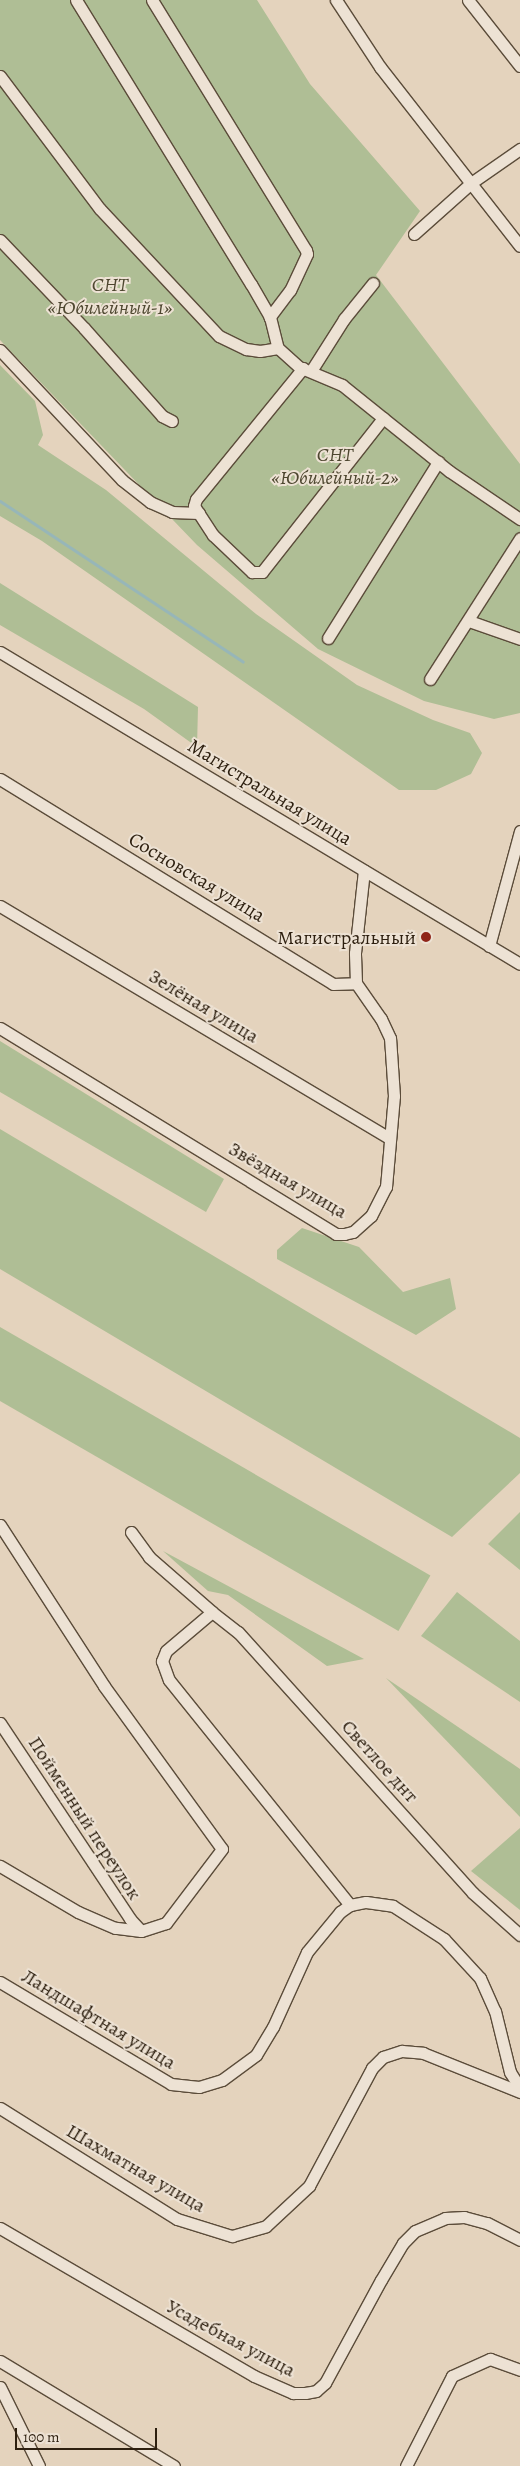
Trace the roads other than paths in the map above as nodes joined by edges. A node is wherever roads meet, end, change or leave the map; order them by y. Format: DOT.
graph roads {
  1 [pos="76,0"];
  2 [pos="152,0"];
  3 [pos="336,0"];
  4 [pos="468,0"];
  5 [pos="520,66"];
  6 [pos="0,76"];
  7 [pos="520,149"];
  8 [pos="471,183"];
  9 [pos="414,234"];
  10 [pos="0,240"];
  11 [pos="520,246"];
  12 [pos="372,282"];
  13 [pos="270,317"];
  14 [pos="278,348"];
  15 [pos="0,350"];
  16 [pos="307,370"];
  17 [pos="383,418"];
  18 [pos="172,421"];
  19 [pos="438,462"];
  20 [pos="199,513"];
  21 [pos="520,519"];
  22 [pos="520,538"];
  23 [pos="469,621"];
  24 [pos="328,638"];
  25 [pos="520,639"];
  26 [pos="0,652"];
  27 [pos="430,680"];
  28 [pos="0,779"];
  29 [pos="520,831"];
  30 [pos="364,870"];
  31 [pos="0,906"];
  32 [pos="490,946"];
  33 [pos="520,964"];
  34 [pos="356,983"];
  35 [pos="0,1028"];
  36 [pos="388,1138"];
  37 [pos="0,1525"];
  38 [pos="131,1532"];
  39 [pos="212,1612"];
  40 [pos="0,1723"];
  41 [pos="0,1866"];
  42 [pos="350,1905"];
  43 [pos="141,1931"];
  44 [pos="520,1934"];
  45 [pos="0,1982"];
  46 [pos="520,2088"];
  47 [pos="520,2092"];
  48 [pos="0,2108"];
  49 [pos="0,2228"];
  50 [pos="520,2240"];
  51 [pos="0,2361"];
  52 [pos="520,2370"];
  53 [pos="0,2387"];
  54 [pos="39,2466"];
  55 [pos="174,2466"];
  56 [pos="406,2466"];
  1 -- 13 [label="street"];
  2 -- 13 [label="street"];
  3 -- 8 [label="street"];
  4 -- 5 [label="street"];
  6 -- 14 [label="street"];
  7 -- 8 [label="street"];
  8 -- 9 [label="street"];
  8 -- 11 [label="street"];
  10 -- 18 [label="street"];
  12 -- 16 [label="street"];
  13 -- 14 [label="street"];
  14 -- 16 [label="street"];
  15 -- 20 [label="street"];
  16 -- 17 [label="street"];
  16 -- 20 [label="street"];
  17 -- 19 [label="street"];
  17 -- 20 [label="street"];
  19 -- 21 [label="street"];
  19 -- 24 [label="street"];
  22 -- 23 [label="street"];
  23 -- 25 [label="street"];
  23 -- 27 [label="street"];
  26 -- 30 [label="street, Магистральная улица"];
  28 -- 34 [label="street, Сосновская улица"];
  29 -- 32 [label="street"];
  30 -- 32 [label="street, Магистральная улица"];
  30 -- 34 [label="street"];
  31 -- 36 [label="street, Зелёная улица"];
  32 -- 33 [label="street, Магистральная улица"];
  34 -- 36 [label="street, Звёздная улица"];
  35 -- 36 [label="street, Звёздная улица"];
  37 -- 43 [label="street"];
  38 -- 39 [label="street, Светлое днт"];
  39 -- 42 [label="street"];
  39 -- 44 [label="street, Светлое днт"];
  40 -- 43 [label="street, Пойменный переулок"];
  41 -- 43 [label="street"];
  42 -- 45 [label="street, Ландшафтная улица"];
  42 -- 46 [label="street"];
  47 -- 48 [label="street, Шахматная улица"];
  49 -- 50 [label="street, Усадебная улица"];
  51 -- 55 [label="street"];
  52 -- 56 [label="street"];
  53 -- 54 [label="street"];
}
